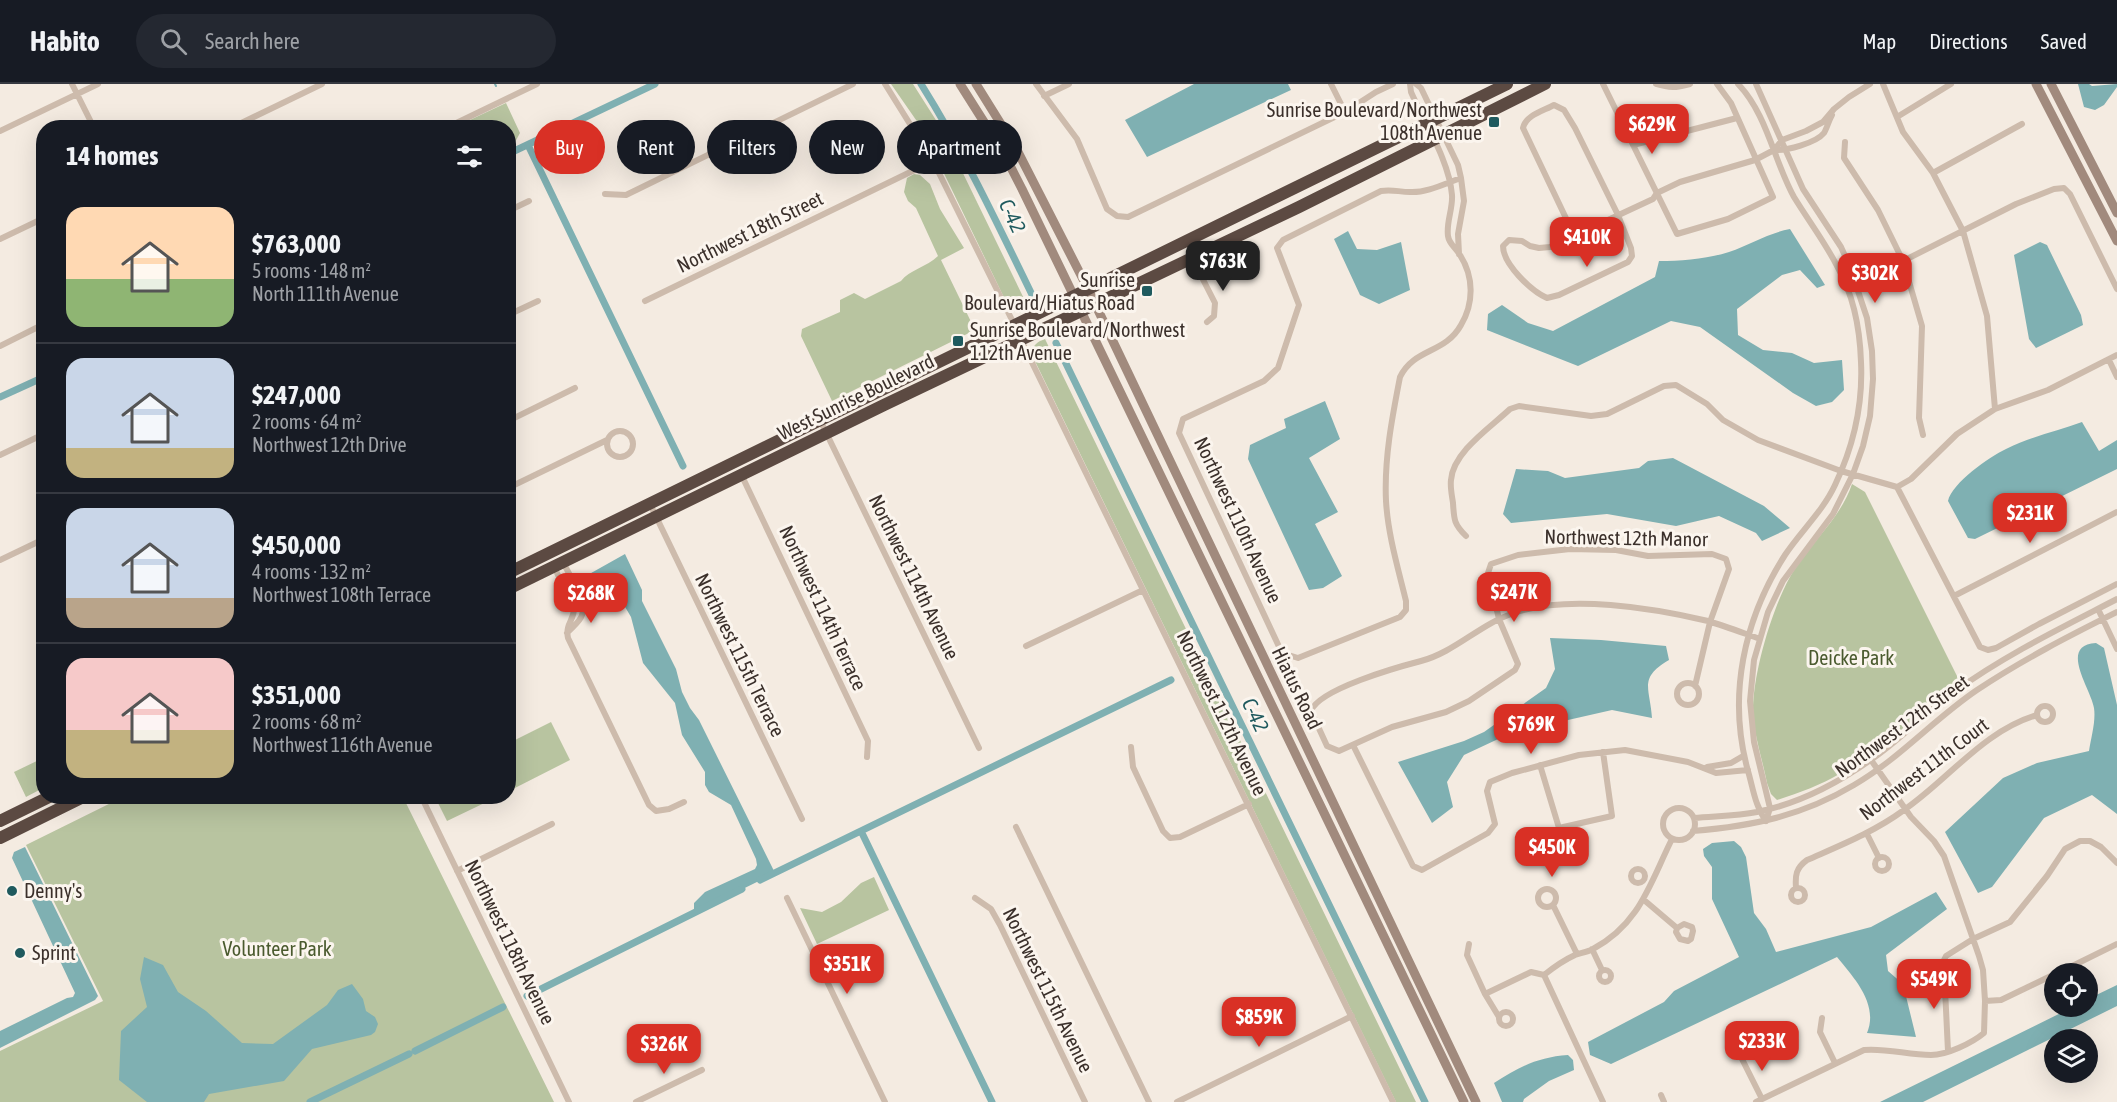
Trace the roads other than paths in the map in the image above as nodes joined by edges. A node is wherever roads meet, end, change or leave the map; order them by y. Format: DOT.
graph roads {
  1 [pos="72,84"];
  2 [pos="98,84"];
  3 [pos="322,84"];
  4 [pos="537,84"];
  5 [pos="853,84"];
  6 [pos="885,84"];
  7 [pos="960,84"];
  8 [pos="976,84"];
  9 [pos="1036,84"];
  10 [pos="1069,84"];
  11 [pos="1331,84"];
  12 [pos="1393,84"];
  13 [pos="1410,84"];
  14 [pos="1416,84"];
  15 [pos="1507,84"];
  16 [pos="1545,84"];
  17 [pos="1603,84"];
  18 [pos="1656,84"];
  19 [pos="1690,84"];
  20 [pos="1717,84"];
  21 [pos="1738,84"];
  22 [pos="1756,84"];
  23 [pos="1870,84"];
  24 [pos="1883,84"];
  25 [pos="1951,84"];
  26 [pos="2036,84"];
  27 [pos="2051,84"];
  28 [pos="77,94"];
  29 [pos="1044,96"];
  30 [pos="1834,109"];
  31 [pos="1345,112"];
  32 [pos="1897,117"];
  33 [pos="1737,118"];
  34 [pos="90,120"];
  35 [pos="248,120"];
  36 [pos="463,120"];
  37 [pos="907,120"];
  38 [pos="1431,122"];
  39 [pos="2022,124"];
  40 [pos="0,131"];
  41 [pos="1438,138"];
  42 [pos="1782,140"];
  43 [pos="1845,142"];
  44 [pos="1633,145"];
  45 [pos="1774,150"];
  46 [pos="1786,151"];
  47 [pos="1755,160"];
  48 [pos="1932,173"];
  49 [pos="906,174"];
  50 [pos="939,174"];
  51 [pos="1461,178"];
  52 [pos="1450,182"];
  53 [pos="1657,193"];
  54 [pos="605,194"];
  55 [pos="529,201"];
  56 [pos="516,207"];
  57 [pos="2116,210"];
  58 [pos="1618,215"];
  59 [pos="2104,215"];
  60 [pos="36,222"];
  61 [pos="1963,231"];
  62 [pos="1574,235"];
  63 [pos="0,238"];
  64 [pos="2117,241"];
  65 [pos="1459,254"];
  66 [pos="1192,258"];
  67 [pos="1903,261"];
  68 [pos="1088,289"];
  69 [pos="2117,289"];
  70 [pos="1075,295"];
  71 [pos="538,301"];
  72 [pos="645,301"];
  73 [pos="1095,304"];
  74 [pos="516,311"];
  75 [pos="1082,311"];
  76 [pos="1207,322"];
  77 [pos="1014,324"];
  78 [pos="36,328"];
  79 [pos="1021,340"];
  80 [pos="0,346"];
  81 [pos="2117,355"];
  82 [pos="2109,360"];
  83 [pos="2117,377"];
  84 [pos="575,388"];
  85 [pos="1995,409"];
  86 [pos="516,417"];
  87 [pos="820,420"];
  88 [pos="826,433"];
  89 [pos="1923,435"];
  90 [pos="36,438"];
  91 [pos="607,440"];
  92 [pos="0,455"];
  93 [pos="1841,471"];
  94 [pos="741,474"];
  95 [pos="1853,474"];
  96 [pos="516,484"];
  97 [pos="1897,487"];
  98 [pos="650,504"];
  99 [pos="2117,512"];
  100 [pos="656,516"];
  101 [pos="1466,536"];
  102 [pos="36,543"];
  103 [pos="0,561"];
  104 [pos="559,564"];
  105 [pos="516,569"];
  106 [pos="2117,584"];
  107 [pos="516,585"];
  108 [pos="1143,590"];
  109 [pos="577,591"];
  110 [pos="568,595"];
  111 [pos="1954,596"];
  112 [pos="2117,599"];
  113 [pos="2097,609"];
  114 [pos="2117,612"];
  115 [pos="1499,619"];
  116 [pos="2103,619"];
  117 [pos="1710,622"];
  118 [pos="567,633"];
  119 [pos="1748,635"];
  120 [pos="1760,639"];
  121 [pos="1026,646"];
  122 [pos="2117,649"];
  123 [pos="1695,686"];
  124 [pos="2037,715"];
  125 [pos="1353,745"];
  126 [pos="1131,747"];
  127 [pos="979,748"];
  128 [pos="1603,752"];
  129 [pos="1743,756"];
  130 [pos="867,757"];
  131 [pos="1871,760"];
  132 [pos="1540,765"];
  133 [pos="1703,767"];
  134 [pos="1877,769"];
  135 [pos="1748,770"];
  136 [pos="684,802"];
  137 [pos="36,803"];
  138 [pos="69,804"];
  139 [pos="425,804"];
  140 [pos="1249,804"];
  141 [pos="1770,808"];
  142 [pos="1906,809"];
  143 [pos="1759,811"];
  144 [pos="1694,818"];
  145 [pos="802,819"];
  146 [pos="0,821"];
  147 [pos="1766,821"];
  148 [pos="552,824"];
  149 [pos="1016,827"];
  150 [pos="1693,831"];
  151 [pos="1867,834"];
  152 [pos="0,838"];
  153 [pos="1672,839"];
  154 [pos="1879,858"];
  155 [pos="2117,863"];
  156 [pos="457,871"];
  157 [pos="1797,888"];
  158 [pos="787,898"];
  159 [pos="975,898"];
  160 [pos="1644,900"];
  161 [pos="1553,905"];
  162 [pos="1677,928"];
  163 [pos="1973,939"];
  164 [pos="1469,944"];
  165 [pos="2117,944"];
  166 [pos="1592,949"];
  167 [pos="1577,954"];
  168 [pos="2078,963"];
  169 [pos="1602,970"];
  170 [pos="1544,975"];
  171 [pos="2044,980"];
  172 [pos="1485,994"];
  173 [pos="1985,1001"];
  174 [pos="1352,1016"];
  175 [pos="1499,1017"];
  176 [pos="1822,1018"];
  177 [pos="1948,1051"];
  178 [pos="1740,1055"];
  179 [pos="1835,1063"];
  180 [pos="702,1070"];
  181 [pos="1661,1095"];
  182 [pos="1759,1100"];
  183 [pos="569,1102"];
  184 [pos="636,1102"];
  185 [pos="885,1102"];
  186 [pos="1085,1102"];
  187 [pos="1149,1102"];
  188 [pos="1177,1102"];
  189 [pos="1393,1102"];
  190 [pos="1464,1102"];
  191 [pos="1476,1102"];
  192 [pos="1601,1102"];
  193 [pos="1664,1102"];
  1 -- 28 [label="street"];
  2 -- 28 [label="street"];
  3 -- 35 [label="street"];
  4 -- 36 [label="street"];
  5 -- 54 [label="street"];
  6 -- 37 [label="street"];
  7 -- 70 [label="main road, Hiatus Road"];
  8 -- 68 [label="main road, Hiatus Road"];
  9 -- 29 [label="street"];
  10 -- 29 [label="street"];
  11 -- 31 [label="street"];
  12 -- 31 [label="street"];
  13 -- 38 [label="street"];
  14 -- 38 [label="street"];
  15 -- 38 [label="highway, West Sunrise Boulevard"];
  16 -- 41 [label="highway, West Sunrise Boulevard"];
  17 -- 44 [label="street"];
  18 -- 19 [label="street"];
  20 -- 33 [label="street"];
  21 -- 45 [label="street"];
  22 -- 42 [label="street"];
  23 -- 30 [label="street"];
  24 -- 32 [label="street"];
  25 -- 32 [label="street"];
  26 -- 59 [label="main road"];
  27 -- 57 [label="main road"];
  28 -- 34 [label="street"];
  28 -- 40 [label="street"];
  29 -- 31 [label="street"];
  30 -- 42 [label="street"];
  30 -- 46 [label="street"];
  32 -- 48 [label="street"];
  33 -- 44 [label="street"];
  33 -- 47 [label="street"];
  38 -- 41 [label="street"];
  38 -- 41 [label="street"];
  38 -- 68 [label="highway, West Sunrise Boulevard"];
  39 -- 48 [label="street"];
  41 -- 51 [label="street"];
  41 -- 52 [label="street"];
  41 -- 66 [label="highway, West Sunrise Boulevard"];
  42 -- 45 [label="street"];
  42 -- 46 [label="street"];
  43 -- 67 [label="street"];
  44 -- 53 [label="street"];
  45 -- 46 [label="street"];
  45 -- 47 [label="street"];
  45 -- 93 [label="street"];
  46 -- 95 [label="street"];
  47 -- 53 [label="street"];
  47 -- 53 [label="street"];
  48 -- 61 [label="street"];
  49 -- 72 [label="street, Northwest 18th Street"];
  50 -- 77 [label="street"];
  51 -- 52 [label="street"];
  51 -- 65 [label="street"];
  52 -- 65 [label="street"];
  52 -- 65 [label="street, Northwest 110th Avenue"];
  53 -- 58 [label="street"];
  55 -- 56 [label="street"];
  57 -- 59 [label="street"];
  58 -- 62 [label="street"];
  58 -- 62 [label="street"];
  58 -- 62 [label="street"];
  59 -- 64 [label="main road"];
  60 -- 63 [label="street"];
  61 -- 67 [label="street"];
  61 -- 69 [label="street"];
  61 -- 85 [label="street"];
  66 -- 73 [label="highway, West Sunrise Boulevard"];
  66 -- 76 [label="street"];
  67 -- 89 [label="street"];
  68 -- 70 [label="highway, West Sunrise Boulevard"];
  68 -- 73 [label="main road, Hiatus Road"];
  70 -- 75 [label="main road, Hiatus Road"];
  70 -- 77 [label="highway, West Sunrise Boulevard"];
  71 -- 74 [label="street"];
  73 -- 75 [label="highway, West Sunrise Boulevard"];
  73 -- 191 [label="main road, Hiatus Road"];
  75 -- 79 [label="highway, West Sunrise Boulevard"];
  75 -- 190 [label="main road, Hiatus Road"];
  77 -- 87 [label="highway, West Sunrise Boulevard"];
  78 -- 80 [label="street"];
  79 -- 88 [label="highway, West Sunrise Boulevard"];
  79 -- 108 [label="street, Northwest 112th Avenue"];
  81 -- 82 [label="street"];
  82 -- 83 [label="street"];
  82 -- 85 [label="street"];
  84 -- 86 [label="street"];
  85 -- 97 [label="street"];
  87 -- 88 [label="street, Northwest 114th Avenue"];
  87 -- 98 [label="highway, West Sunrise Boulevard"];
  88 -- 94 [label="highway, West Sunrise Boulevard"];
  88 -- 127 [label="street, Northwest 114th Avenue"];
  90 -- 92 [label="street"];
  91 -- 91 [label="street"];
  91 -- 96 [label="street"];
  93 -- 95 [label="street"];
  93 -- 101 [label="street"];
  93 -- 119 [label="street"];
  94 -- 100 [label="highway, West Sunrise Boulevard"];
  94 -- 130 [label="street, Northwest 114th Terrace"];
  95 -- 97 [label="street"];
  95 -- 120 [label="street"];
  97 -- 111 [label="street"];
  98 -- 100 [label="street, Northwest 115th Terrace"];
  98 -- 105 [label="highway, West Sunrise Boulevard"];
  99 -- 111 [label="street"];
  100 -- 104 [label="highway, West Sunrise Boulevard"];
  100 -- 145 [label="street, Northwest 115th Terrace"];
  102 -- 103 [label="street"];
  104 -- 107 [label="highway, West Sunrise Boulevard"];
  104 -- 109 [label="street"];
  104 -- 110 [label="street"];
  106 -- 111 [label="street"];
  108 -- 121 [label="street"];
  108 -- 140 [label="street, Northwest 112th Avenue"];
  109 -- 110 [label="street"];
  109 -- 118 [label="street"];
  110 -- 118 [label="street"];
  112 -- 113 [label="street, Northwest 12th Street"];
  113 -- 116 [label="street"];
  113 -- 131 [label="street, Northwest 12th Street"];
  114 -- 116 [label="street, Northwest 12th Street"];
  115 -- 117 [label="street"];
  115 -- 117 [label="street, Northwest 12th Manor"];
  115 -- 125 [label="street"];
  115 -- 125 [label="street"];
  116 -- 122 [label="street"];
  116 -- 134 [label="street, Northwest 12th Street"];
  117 -- 119 [label="street"];
  117 -- 123 [label="street"];
  118 -- 136 [label="street"];
  119 -- 120 [label="street"];
  119 -- 129 [label="street"];
  120 -- 141 [label="street"];
  124 -- 142 [label="street, Northwest 11th Court"];
  125 -- 132 [label="street"];
  126 -- 140 [label="street"];
  128 -- 132 [label="street"];
  128 -- 132 [label="street"];
  128 -- 133 [label="street"];
  129 -- 133 [label="street"];
  129 -- 135 [label="street"];
  131 -- 134 [label="street"];
  131 -- 141 [label="street, Northwest 12th Street"];
  133 -- 135 [label="street"];
  134 -- 142 [label="street"];
  134 -- 147 [label="street, Northwest 12th Street"];
  135 -- 143 [label="street"];
  137 -- 146 [label="highway"];
  138 -- 152 [label="highway"];
  139 -- 156 [label="street, Northwest 118th Avenue"];
  140 -- 174 [label="street, Northwest 112th Avenue"];
  141 -- 143 [label="street, Northwest 12th Street"];
  141 -- 147 [label="street"];
  142 -- 151 [label="street, Northwest 11th Court"];
  142 -- 163 [label="street"];
  143 -- 144 [label="street, Northwest 12th Street"];
  143 -- 147 [label="street"];
  144 -- 150 [label="street"];
  144 -- 153 [label="street, Northwest 12th Street"];
  147 -- 150 [label="street, Northwest 12th Street"];
  148 -- 156 [label="street"];
  149 -- 187 [label="street"];
  150 -- 153 [label="street, Northwest 12th Street"];
  151 -- 154 [label="street"];
  151 -- 157 [label="street, Northwest 11th Court"];
  153 -- 160 [label="street"];
  155 -- 163 [label="street"];
  156 -- 183 [label="street, Northwest 118th Avenue"];
  158 -- 185 [label="street"];
  159 -- 186 [label="street, Northwest 115th Avenue"];
  160 -- 162 [label="street"];
  160 -- 166 [label="street"];
  161 -- 167 [label="street"];
  163 -- 173 [label="street"];
  163 -- 177 [label="street"];
  164 -- 172 [label="street"];
  165 -- 168 [label="street"];
  166 -- 167 [label="street"];
  166 -- 169 [label="street"];
  167 -- 170 [label="street"];
  170 -- 172 [label="street"];
  170 -- 192 [label="street"];
  171 -- 173 [label="street"];
  172 -- 175 [label="street"];
  173 -- 177 [label="street"];
  174 -- 188 [label="street"];
  174 -- 189 [label="street, Northwest 112th Avenue"];
  176 -- 179 [label="street"];
  177 -- 179 [label="street"];
  178 -- 182 [label="street"];
  179 -- 182 [label="street"];
  180 -- 184 [label="street"];
  181 -- 193 [label="street"];
}
